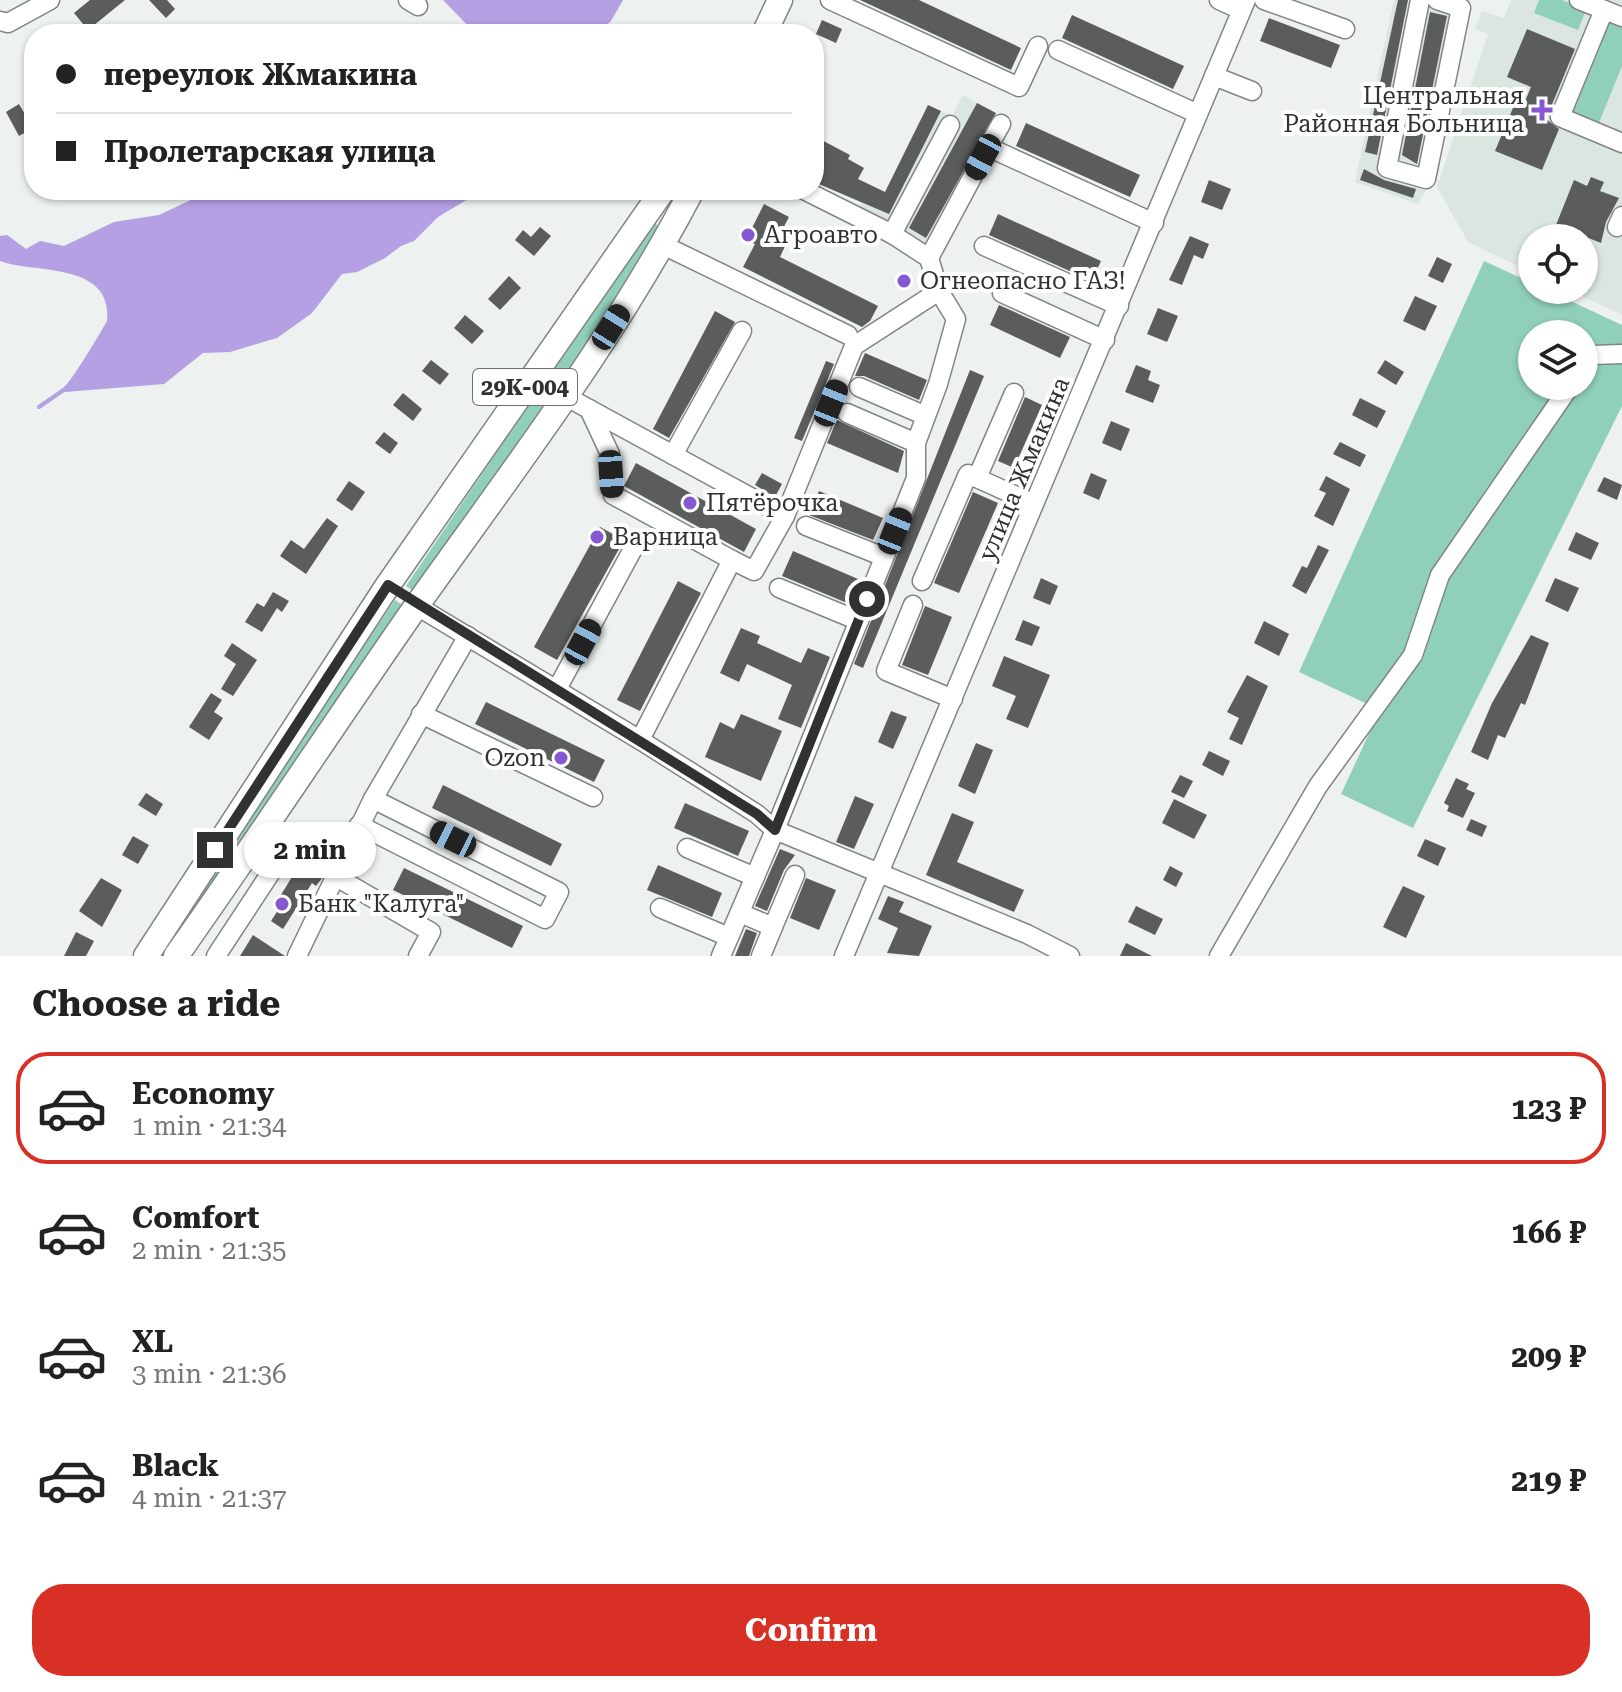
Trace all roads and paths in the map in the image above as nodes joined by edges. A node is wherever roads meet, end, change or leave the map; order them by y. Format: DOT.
graph roads {
  1 [pos="50,0"];
  2 [pos="780,0"];
  3 [pos="830,0"];
  4 [pos="1219,0"];
  5 [pos="1264,0"];
  6 [pos="1420,0"];
  7 [pos="1437,0"];
  8 [pos="1579,0"];
  9 [pos="1244,5"];
  10 [pos="1613,14"];
  11 [pos="4,22"];
  12 [pos="769,24"];
  13 [pos="1345,29"];
  14 [pos="1038,46"];
  15 [pos="1058,50"];
  16 [pos="1214,76"];
  17 [pos="1252,91"];
  18 [pos="1198,114"];
  19 [pos="1001,124"];
  20 [pos="950,125"];
  21 [pos="1622,143"];
  22 [pos="983,157"];
  23 [pos="656,200"];
  24 [pos="658,200"];
  25 [pos="687,200"];
  26 [pos="824,200"];
  27 [pos="675,222"];
  28 [pos="1154,223"];
  29 [pos="892,234"];
  30 [pos="663,245"];
  31 [pos="984,246"];
  32 [pos="929,258"];
  33 [pos="939,291"];
  34 [pos="1002,293"];
  35 [pos="1119,306"];
  36 [pos="742,331"];
  37 [pos="848,335"];
  38 [pos="1105,340"];
  39 [pos="1622,354"];
  40 [pos="1598,355"];
  41 [pos="859,387"];
  42 [pos="1014,393"];
  43 [pos="567,397"];
  44 [pos="1560,400"];
  45 [pos="589,409"];
  46 [pos="847,413"];
  47 [pos="926,416"];
  48 [pos="638,436"];
  49 [pos="916,443"];
  50 [pos="610,454"];
  51 [pos="673,455"];
  52 [pos="977,478"];
  53 [pos="1034,504"];
  54 [pos="785,516"];
  55 [pos="806,526"];
  56 [pos="634,547"];
  57 [pos="884,557"];
  58 [pos="732,560"];
  59 [pos="922,581"];
  60 [pos="388,585"];
  61 [pos="779,588"];
  62 [pos="913,605"];
  63 [pos="417,606"];
  64 [pos="859,621"];
  65 [pos="468,636"];
  66 [pos="557,689"];
  67 [pos="953,699"];
  68 [pos="421,714"];
  69 [pos="640,740"];
  70 [pos="593,797"];
  71 [pos="373,799"];
  72 [pos="359,825"];
  73 [pos="775,830"];
  74 [pos="257,841"];
  75 [pos="687,848"];
  76 [pos="877,874"];
  77 [pos="333,875"];
  78 [pos="795,875"];
  79 [pos="755,877"];
  80 [pos="660,908"];
  81 [pos="740,913"];
  82 [pos="773,927"];
  83 [pos="729,937"];
  84 [pos="146,956"];
  85 [pos="176,956"];
  86 [pos="216,956"];
  87 [pos="297,956"];
  88 [pos="418,956"];
  89 [pos="721,956"];
  90 [pos="761,956"];
  91 [pos="844,956"];
  92 [pos="1070,956"];
  93 [pos="1219,956"];
  1 -- 11 [label="street"];
  2 -- 12 [label="main road"];
  3 -- 14 [label="street"];
  4 -- 9 [label="street"];
  5 -- 13 [label="street"];
  6 -- 7 [label="street"];
  8 -- 10 [label="street"];
  9 -- 16 [label="street, улица Жмакина"];
  10 -- 21 [label="street"];
  15 -- 18 [label="street"];
  16 -- 17 [label="street"];
  16 -- 18 [label="street, улица Жмакина"];
  18 -- 28 [label="street, улица Жмакина"];
  19 -- 28 [label="street"];
  20 -- 29 [label="street"];
  22 -- 32 [label="street"];
  23 -- 60 [label="main road, 29К-004"];
  24 -- 27 [label="main road"];
  25 -- 27 [label="main road"];
  26 -- 29 [label="street"];
  27 -- 30 [label="main road"];
  28 -- 35 [label="street, улица Жмакина"];
  29 -- 32 [label="street"];
  30 -- 37 [label="street"];
  30 -- 43 [label="main road"];
  31 -- 35 [label="street"];
  32 -- 33 [label="street"];
  33 -- 47 [label="street"];
  33 -- 54 [label="street"];
  34 -- 38 [label="street"];
  35 -- 38 [label="street, улица Жмакина"];
  36 -- 51 [label="street"];
  38 -- 53 [label="street, улица Жмакина"];
  39 -- 40 [label="street"];
  41 -- 47 [label="street"];
  42 -- 52 [label="street"];
  43 -- 45 [label="street"];
  43 -- 63 [label="main road"];
  44 -- 93 [label="street"];
  45 -- 48 [label="street"];
  45 -- 50 [label="street"];
  46 -- 49 [label="street"];
  47 -- 49 [label="street"];
  48 -- 50 [label="street"];
  48 -- 51 [label="street"];
  49 -- 57 [label="street"];
  50 -- 58 [label="street"];
  51 -- 54 [label="street"];
  52 -- 53 [label="street"];
  52 -- 59 [label="street"];
  53 -- 67 [label="street, улица Жмакина"];
  54 -- 58 [label="street"];
  55 -- 57 [label="street"];
  56 -- 66 [label="street"];
  57 -- 64 [label="street"];
  58 -- 69 [label="street"];
  60 -- 63 [label="main road"];
  60 -- 84 [label="main road, 29К-004"];
  61 -- 64 [label="street"];
  62 -- 67 [label="street"];
  63 -- 65 [label="street"];
  63 -- 74 [label="main road"];
  64 -- 73 [label="street"];
  65 -- 66 [label="street"];
  65 -- 68 [label="street"];
  66 -- 69 [label="street"];
  67 -- 76 [label="street, улица Жмакина"];
  68 -- 70 [label="street"];
  68 -- 71 [label="street"];
  69 -- 73 [label="street"];
  71 -- 72 [label="street"];
  71 -- 72 [label="street"];
  72 -- 77 [label="street"];
  73 -- 76 [label="street"];
  73 -- 79 [label="street"];
  74 -- 85 [label="main road"];
  74 -- 86 [label="street"];
  75 -- 79 [label="street"];
  76 -- 91 [label="street, улица Жмакина"];
  76 -- 92 [label="street"];
  77 -- 87 [label="street"];
  77 -- 88 [label="street"];
  78 -- 82 [label="street"];
  79 -- 81 [label="street"];
  80 -- 83 [label="street"];
  81 -- 82 [label="street"];
  81 -- 83 [label="street"];
  82 -- 90 [label="street"];
  83 -- 89 [label="street"];
}
